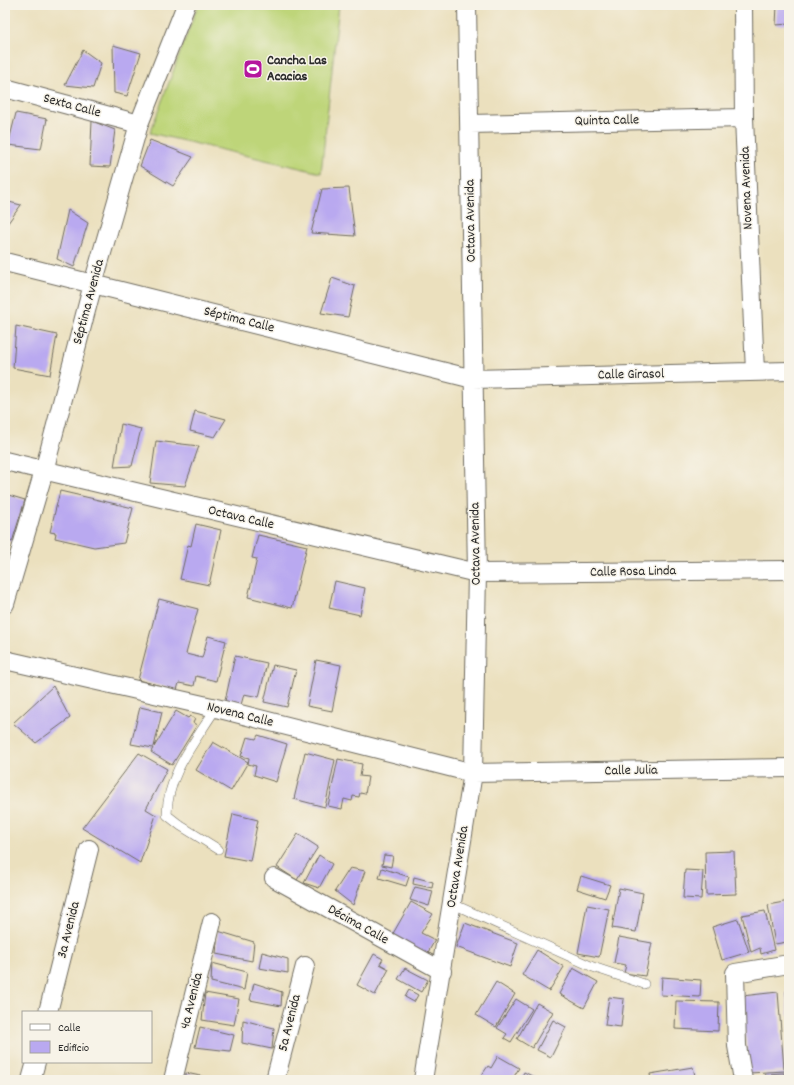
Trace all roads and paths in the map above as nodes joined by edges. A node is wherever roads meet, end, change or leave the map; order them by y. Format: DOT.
graph roads {
  1 [pos="186,5"];
  2 [pos="467,5"];
  3 [pos="743,5"];
  4 [pos="5,88"];
  5 [pos="744,118"];
  6 [pos="139,124"];
  7 [pos="470,124"];
  8 [pos="5,262"];
  9 [pos="93,284"];
  10 [pos="789,371"];
  11 [pos="755,372"];
  12 [pos="473,379"];
  13 [pos="5,461"];
  14 [pos="44,471"];
  15 [pos="789,570"];
  16 [pos="477,574"];
  17 [pos="5,604"];
  18 [pos="5,660"];
  19 [pos="216,708"];
  20 [pos="789,768"];
  21 [pos="473,773"];
  22 [pos="89,849"];
  23 [pos="218,850"];
  24 [pos="274,878"];
  25 [pos="453,904"];
  26 [pos="212,922"];
  27 [pos="789,964"];
  28 [pos="305,966"];
  29 [pos="442,972"];
  30 [pos="644,984"];
  31 [pos="48,1011"];
  32 [pos="36,1063"];
  33 [pos="31,1080"];
  34 [pos="173,1080"];
  35 [pos="275,1080"];
  36 [pos="423,1080"];
  37 [pos="742,1080"];
  1 -- 6 [label="street, Séptima Avenida"];
  2 -- 7 [label="street, Octava Avenida"];
  3 -- 5 [label="street, Novena Avenida"];
  4 -- 6 [label="street, Sexta Calle"];
  5 -- 7 [label="street, Quinta Calle"];
  5 -- 11 [label="street, Novena Avenida"];
  6 -- 9 [label="street, Séptima Avenida"];
  7 -- 12 [label="street, Octava Avenida"];
  8 -- 9 [label="street, Séptima Calle"];
  9 -- 12 [label="street, Séptima Calle"];
  9 -- 14 [label="street, Séptima Avenida"];
  10 -- 11 [label="street, Calle Girasol"];
  11 -- 12 [label="street, Calle Girasol"];
  12 -- 16 [label="street, Octava Avenida"];
  13 -- 14 [label="street, Octava Calle"];
  14 -- 16 [label="street, Octava Calle"];
  14 -- 17 [label="street, Séptima Avenida"];
  15 -- 16 [label="street, Calle Rosa Linda"];
  16 -- 21 [label="street, Octava Avenida"];
  18 -- 19 [label="street, Novena Calle"];
  19 -- 21 [label="street, Novena Calle"];
  19 -- 23 [label="lane"];
  20 -- 21 [label="street, Calle Julia"];
  21 -- 25 [label="street, Octava Avenida"];
  22 -- 31 [label="street, 3a Avenida"];
  24 -- 29 [label="street, Décima Calle"];
  25 -- 29 [label="street, Octava Avenida"];
  25 -- 30 [label="lane"];
  26 -- 34 [label="street, 4a Avenida"];
  27 -- 37 [label="street"];
  28 -- 35 [label="street, 5a Avenida"];
  29 -- 36 [label="street, Octava Avenida"];
  32 -- 33 [label="street"];
}
